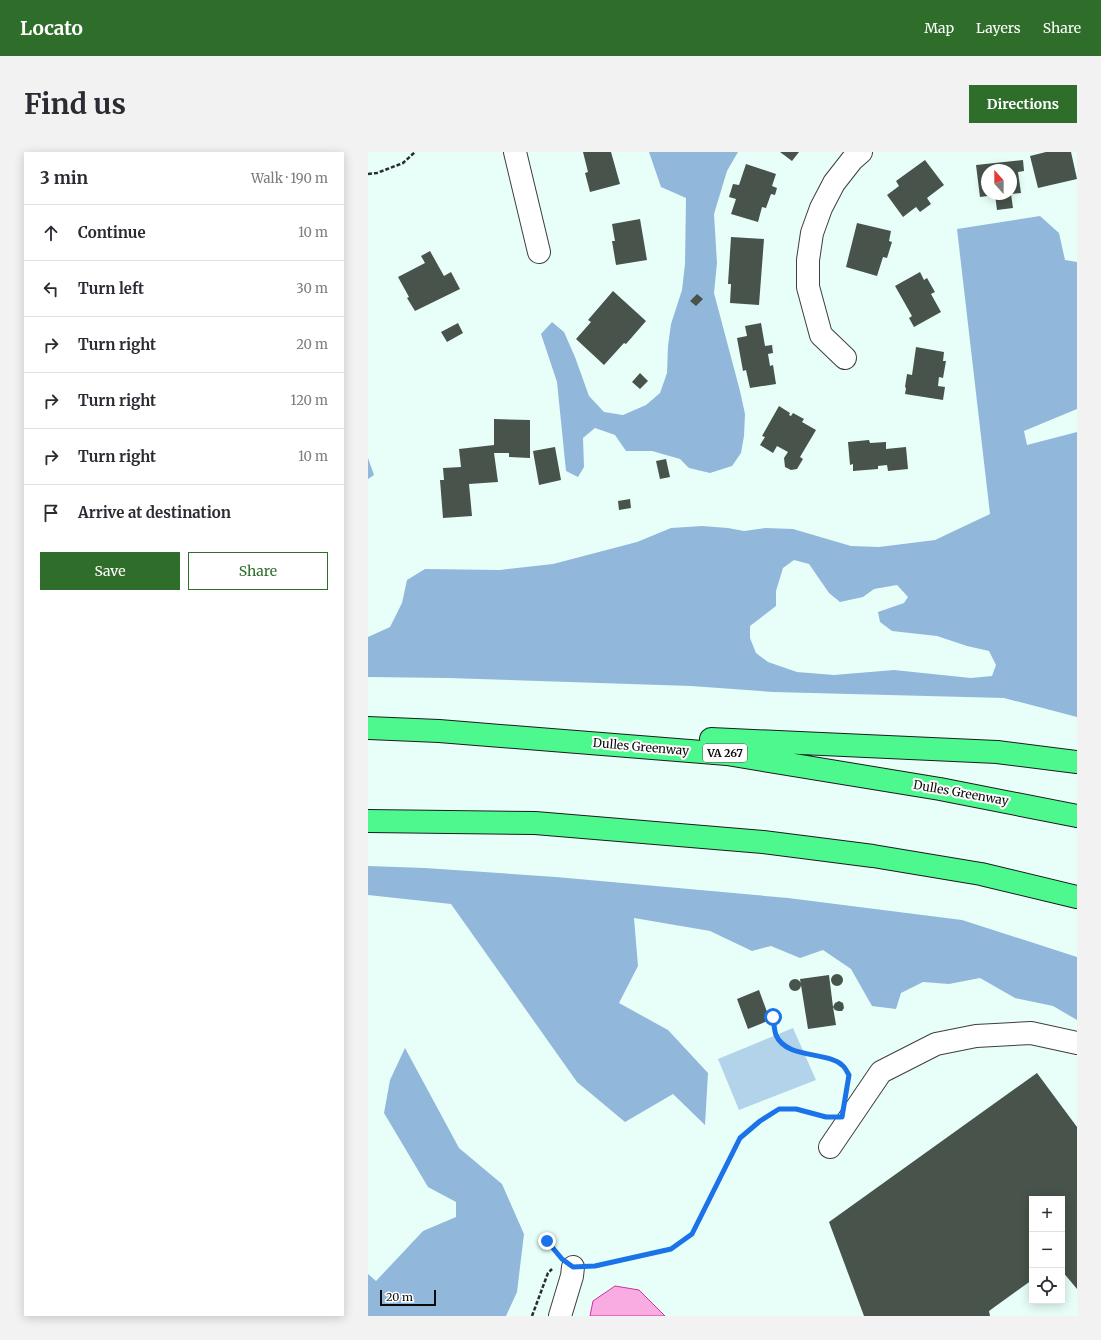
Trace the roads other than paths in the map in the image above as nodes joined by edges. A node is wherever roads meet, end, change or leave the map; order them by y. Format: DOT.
graph roads {
  1 [pos="515,152"];
  2 [pos="861,152"];
  3 [pos="539,252"];
  4 [pos="844,358"];
  5 [pos="368,727"];
  6 [pos="1077,762"];
  7 [pos="1077,816"];
  8 [pos="368,821"];
  9 [pos="1037,888"];
  10 [pos="1077,897"];
  11 [pos="1077,903"];
  12 [pos="1077,1043"];
  13 [pos="830,1147"];
  14 [pos="568,1263"];
  15 [pos="560,1316"];
  1 -- 3 [label="street"];
  2 -- 4 [label="street"];
  5 -- 6 [label="highway"];
  5 -- 7 [label="highway, Dulles Greenway / VA 267"];
  8 -- 9 [label="highway"];
  9 -- 10 [label="highway"];
  9 -- 11 [label="highway"];
  12 -- 13 [label="street"];
  14 -- 15 [label="street"];
}
